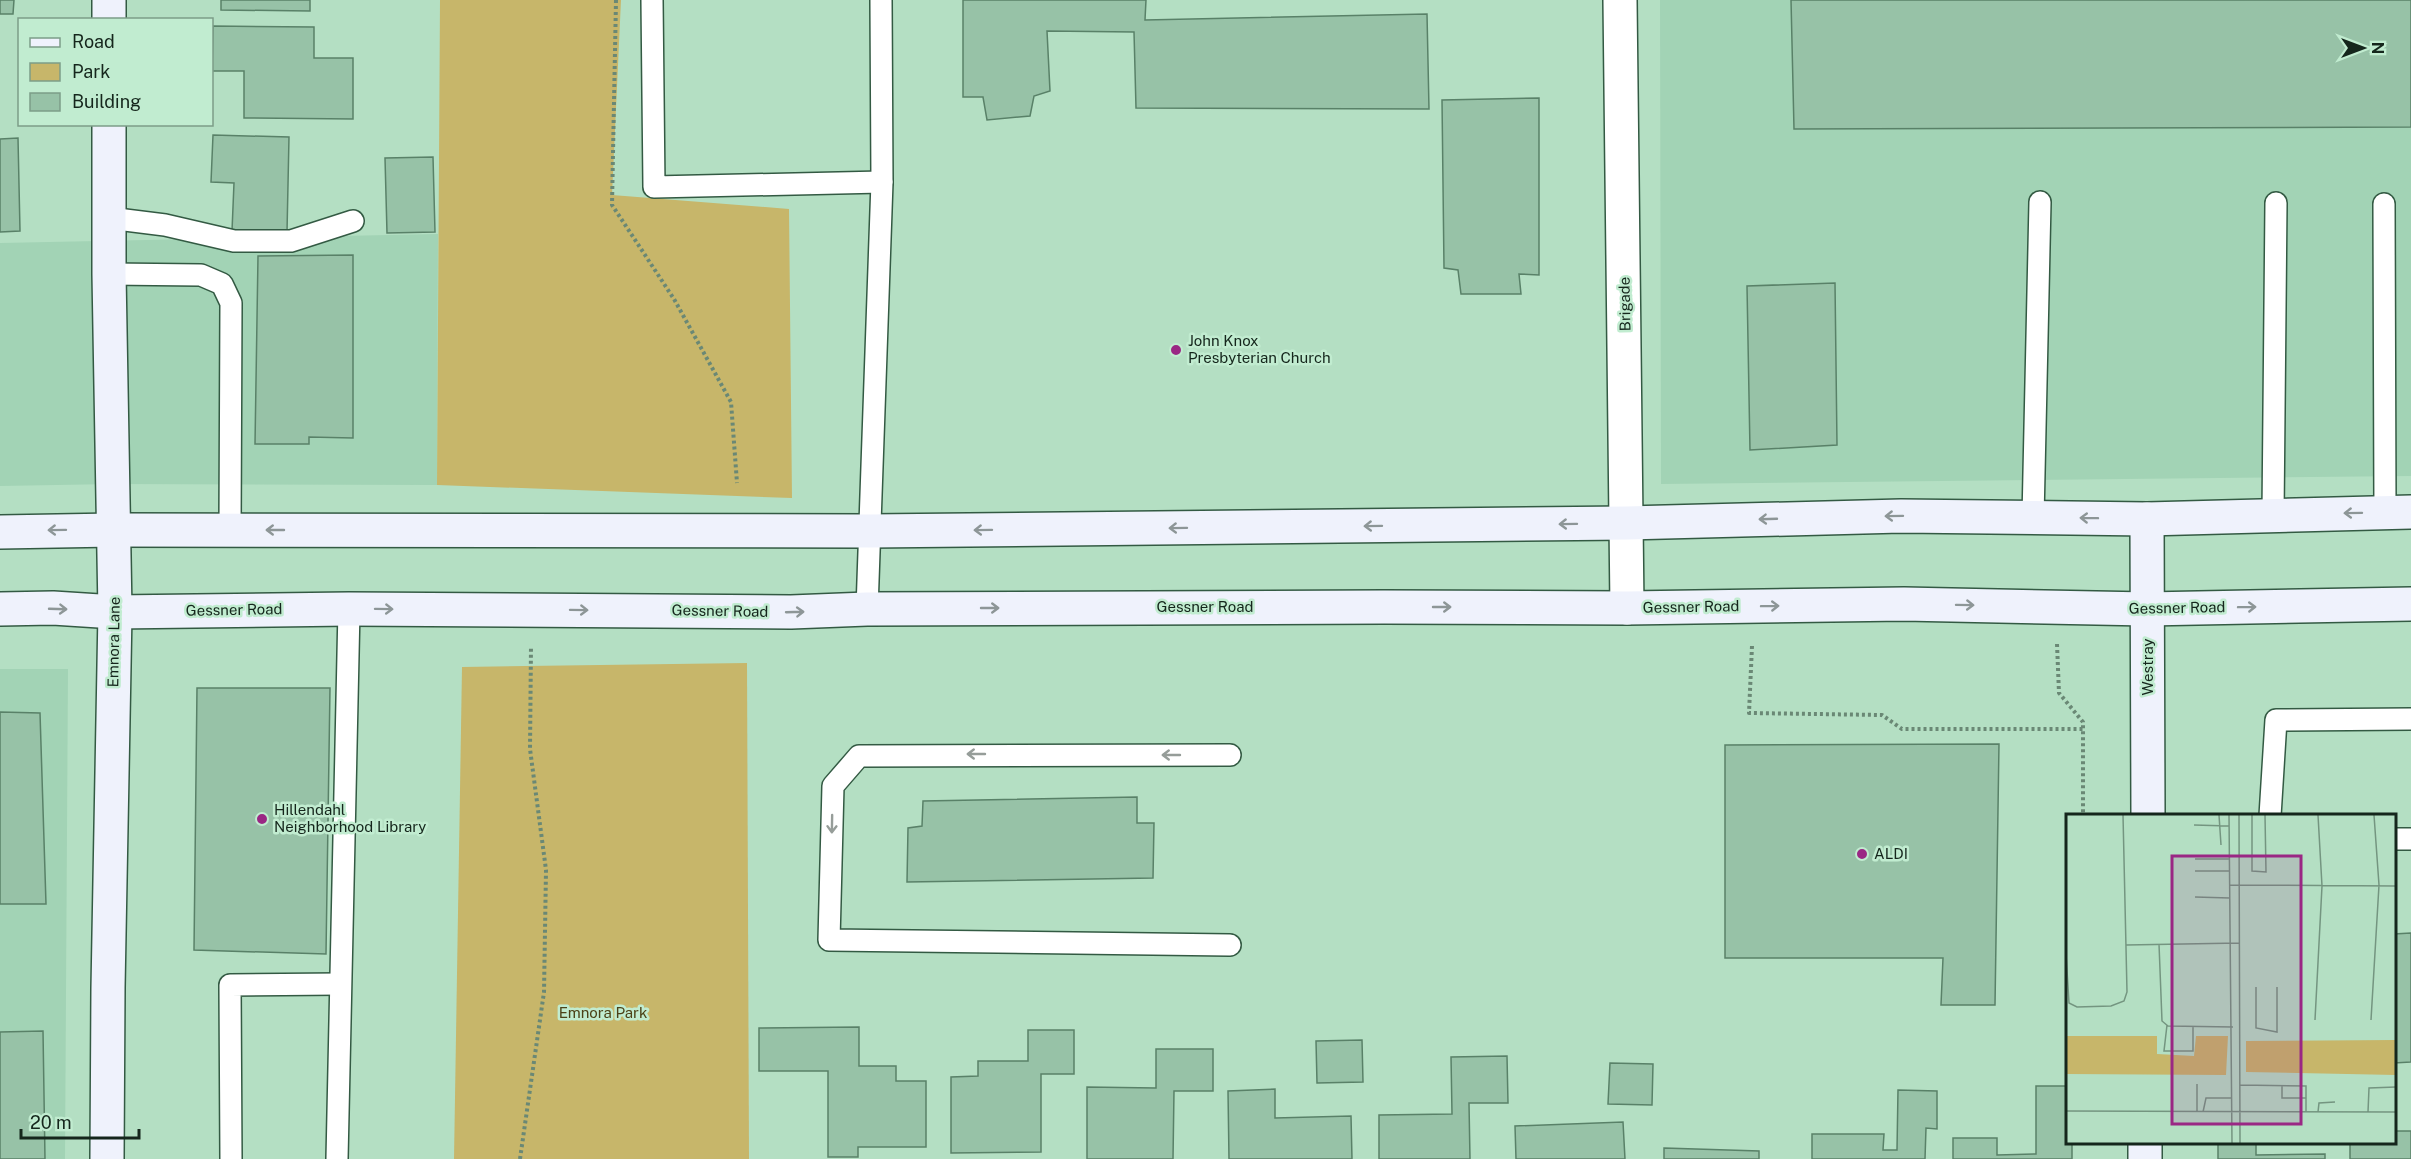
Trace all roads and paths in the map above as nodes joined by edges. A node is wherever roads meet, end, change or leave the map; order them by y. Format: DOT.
graph roads {
  1 [pos="109,0"];
  2 [pos="616,0"];
  3 [pos="652,0"];
  4 [pos="880,0"];
  5 [pos="1620,0"];
  6 [pos="109,18"];
  7 [pos="109,126"];
  8 [pos="882,182"];
  9 [pos="2040,202"];
  10 [pos="2276,203"];
  11 [pos="2384,204"];
  12 [pos="109,218"];
  13 [pos="354,221"];
  14 [pos="109,274"];
  15 [pos="737,483"];
  16 [pos="2398,512"];
  17 [pos="2273,515"];
  18 [pos="2033,518"];
  19 [pos="2148,519"];
  20 [pos="1627,523"];
  21 [pos="114,530"];
  22 [pos="230,530"];
  23 [pos="870,531"];
  24 [pos="0,532"];
  25 [pos="2411,604"];
  26 [pos="1627,608"];
  27 [pos="0,609"];
  28 [pos="349,609"];
  29 [pos="531,609"];
  30 [pos="867,609"];
  31 [pos="2147,609"];
  32 [pos="115,612"];
  33 [pos="2057,643"];
  34 [pos="1752,646"];
  35 [pos="2411,719"];
  36 [pos="2083,729"];
  37 [pos="1230,755"];
  38 [pos="2083,814"];
  39 [pos="2148,814"];
  40 [pos="2270,814"];
  41 [pos="1230,945"];
  42 [pos="340,984"];
  43 [pos="107,1159"];
  44 [pos="231,1159"];
  45 [pos="337,1159"];
  46 [pos="520,1159"];
  1 -- 6 [label="main road"];
  2 -- 15 [label="path"];
  3 -- 8 [label="lane"];
  4 -- 8 [label="lane"];
  5 -- 20 [label="street, Brigade"];
  7 -- 12 [label="main road, Emnora Lane"];
  8 -- 23 [label="lane"];
  9 -- 18 [label="lane"];
  10 -- 17 [label="lane"];
  11 -- 16 [label="lane"];
  12 -- 13 [label="lane"];
  12 -- 14 [label="main road, Emnora Lane"];
  14 -- 21 [label="main road, Emnora Lane"];
  14 -- 22 [label="lane"];
  16 -- 17 [label="main road, one-way"];
  17 -- 19 [label="main road"];
  19 -- 18 [label="main road, one-way"];
  18 -- 20 [label="main road, one-way"];
  19 -- 31 [label="main road, Westray"];
  20 -- 23 [label="main road, one-way"];
  20 -- 26 [label="street, Brigade"];
  21 -- 22 [label="main road"];
  21 -- 24 [label="main road, one-way"];
  21 -- 32 [label="main road, Emnora Lane"];
  23 -- 22 [label="main road, one-way"];
  23 -- 30 [label="lane"];
  31 -- 25 [label="main road, Gessner Road, one-way"];
  30 -- 26 [label="main road, Gessner Road, one-way"];
  26 -- 31 [label="main road, Gessner Road, one-way"];
  27 -- 32 [label="main road, Gessner Road, one-way"];
  28 -- 29 [label="main road, Gessner Road, one-way"];
  28 -- 32 [label="main road, Gessner Road"];
  28 -- 42 [label="lane"];
  29 -- 30 [label="main road, Gessner Road, one-way"];
  29 -- 46 [label="path"];
  31 -- 39 [label="main road, Westray"];
  32 -- 43 [label="main road, Emnora Lane"];
  33 -- 36 [label="path"];
  34 -- 36 [label="path"];
  35 -- 40 [label="lane"];
  36 -- 38 [label="path"];
  37 -- 41 [label="lane, one-way"];
  42 -- 44 [label="lane"];
  42 -- 45 [label="lane"];
}
